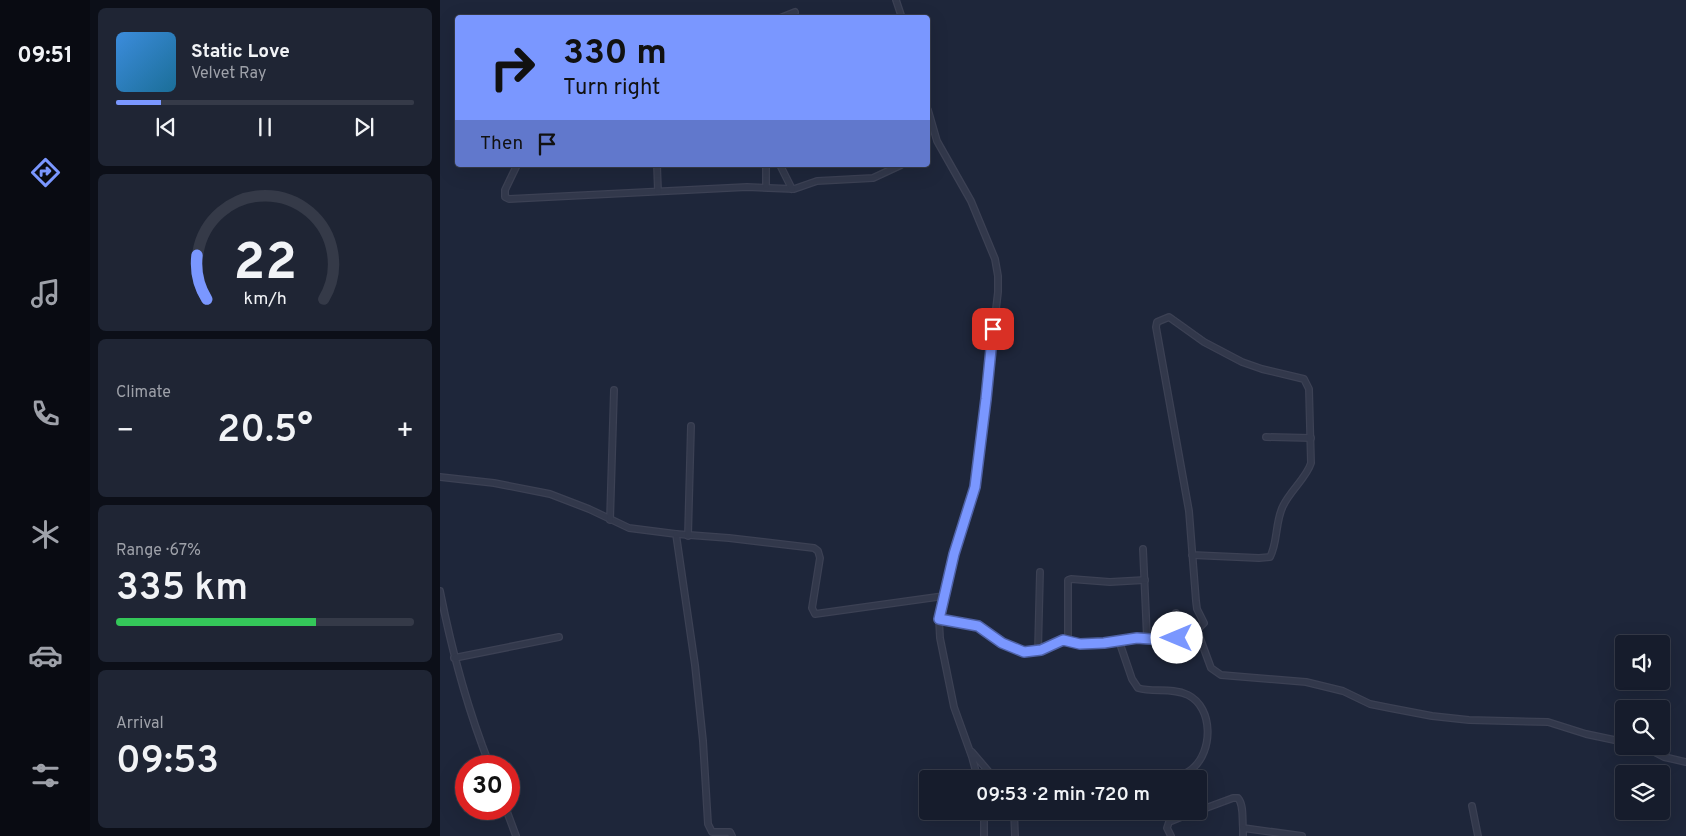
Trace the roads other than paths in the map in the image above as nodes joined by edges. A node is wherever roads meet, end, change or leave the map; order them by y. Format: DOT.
graph roads {
  1 [pos="896,0"];
  2 [pos="795,12"];
  3 [pos="788,15"];
  4 [pos="901,15"];
  5 [pos="930,117"];
  6 [pos="516,167"];
  7 [pos="657,167"];
  8 [pos="766,167"];
  9 [pos="781,167"];
  10 [pos="883,167"];
  11 [pos="896,167"];
  12 [pos="885,173"];
  13 [pos="766,186"];
  14 [pos="792,189"];
  15 [pos="658,191"];
  16 [pos="614,390"];
  17 [pos="691,426"];
  18 [pos="1266,437"];
  19 [pos="1310,438"];
  20 [pos="440,477"];
  21 [pos="610,520"];
  22 [pos="676,534"];
  23 [pos="688,536"];
  24 [pos="1143,549"];
  25 [pos="1192,555"];
  26 [pos="1040,572"];
  27 [pos="1145,580"];
  28 [pos="440,591"];
  29 [pos="944,596"];
  30 [pos="1176,613"];
  31 [pos="939,619"];
  32 [pos="1197,630"];
  33 [pos="558,637"];
  34 [pos="1147,638"];
  35 [pos="1179,638"];
  36 [pos="1068,641"];
  37 [pos="1120,641"];
  38 [pos="1038,651"];
  39 [pos="454,658"];
  40 [pos="1615,740"];
  41 [pos="968,747"];
  42 [pos="486,755"];
  43 [pos="1660,755"];
  44 [pos="1686,762"];
  45 [pos="975,770"];
  46 [pos="987,770"];
  47 [pos="1191,770"];
  48 [pos="1472,806"];
  49 [pos="1207,807"];
  50 [pos="510,820"];
  51 [pos="984,820"];
  52 [pos="1015,820"];
  53 [pos="1174,820"];
  54 [pos="1243,828"];
  55 [pos="516,836"];
  56 [pos="732,836"];
  57 [pos="984,836"];
  58 [pos="1016,836"];
  59 [pos="1171,836"];
  60 [pos="1243,836"];
  61 [pos="1302,836"];
  62 [pos="1478,836"];
  1 -- 4 [label="street"];
  2 -- 3 [label="street"];
  5 -- 29 [label="street"];
  6 -- 15 [label="street"];
  7 -- 15 [label="street"];
  8 -- 13 [label="street"];
  9 -- 14 [label="street"];
  10 -- 12 [label="street"];
  11 -- 12 [label="street"];
  12 -- 14 [label="street"];
  13 -- 14 [label="street"];
  13 -- 15 [label="street"];
  16 -- 21 [label="street"];
  17 -- 23 [label="street"];
  18 -- 19 [label="street"];
  19 -- 25 [label="street"];
  19 -- 25 [label="street"];
  20 -- 21 [label="street"];
  21 -- 22 [label="street"];
  22 -- 23 [label="street"];
  22 -- 56 [label="street"];
  23 -- 29 [label="street"];
  24 -- 27 [label="street"];
  25 -- 32 [label="street"];
  26 -- 38 [label="street"];
  27 -- 34 [label="street"];
  27 -- 36 [label="street"];
  28 -- 39 [label="street"];
  29 -- 31 [label="street"];
  30 -- 35 [label="street"];
  31 -- 38 [label="street"];
  31 -- 41 [label="street"];
  32 -- 35 [label="street"];
  32 -- 40 [label="street"];
  33 -- 39 [label="street"];
  34 -- 35 [label="street"];
  34 -- 37 [label="street"];
  36 -- 37 [label="street"];
  36 -- 38 [label="street"];
  37 -- 47 [label="street"];
  39 -- 42 [label="street"];
  41 -- 45 [label="street"];
  41 -- 46 [label="street"];
  43 -- 44 [label="street"];
  48 -- 62 [label="street"];
  49 -- 54 [label="street"];
  50 -- 55 [label="street"];
  51 -- 57 [label="street"];
  52 -- 58 [label="street"];
  53 -- 59 [label="street"];
  54 -- 60 [label="street"];
  54 -- 61 [label="street"];
}
